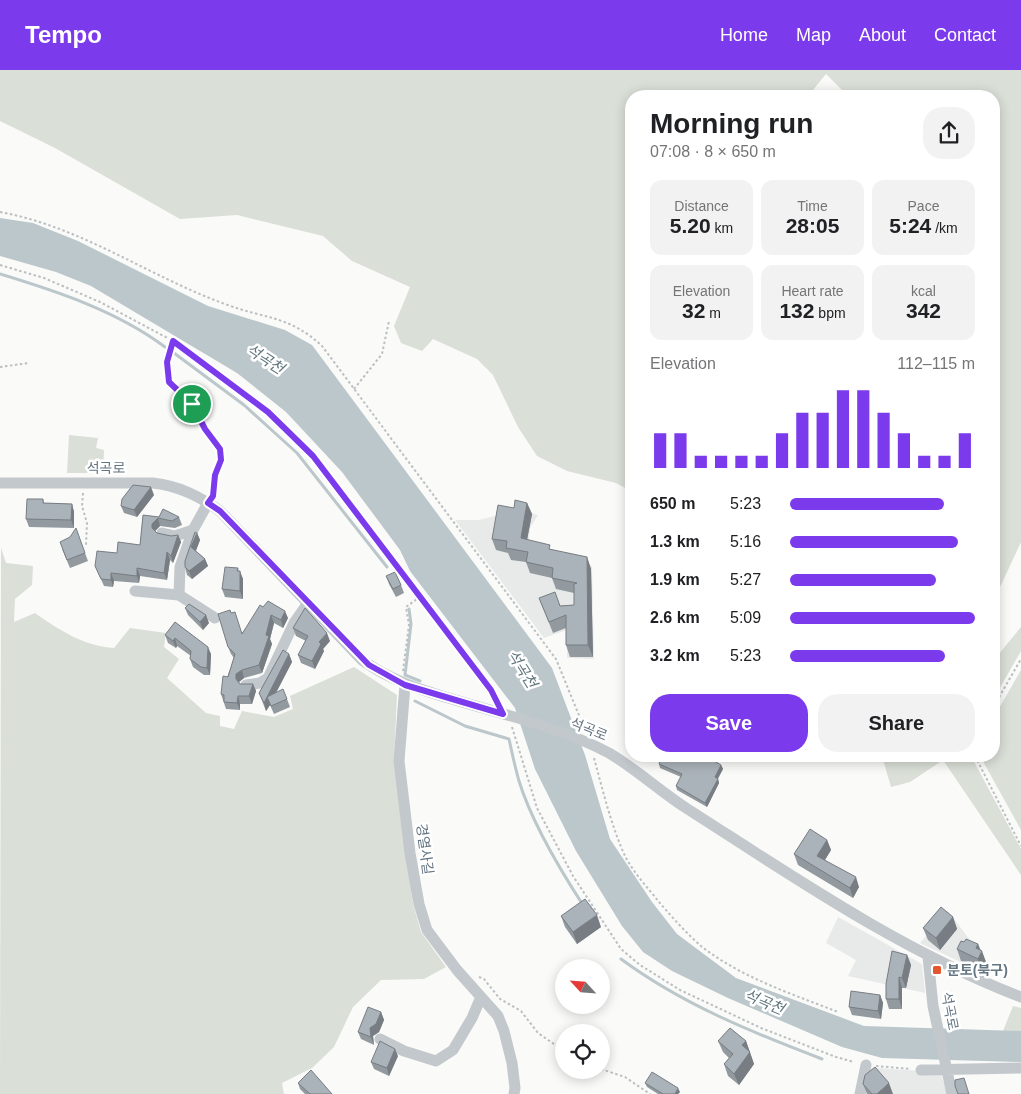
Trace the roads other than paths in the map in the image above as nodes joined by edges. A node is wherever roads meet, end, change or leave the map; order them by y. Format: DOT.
graph roads {
  1 [pos="0,483"];
  2 [pos="208,503"];
  3 [pos="193,530"];
  4 [pos="162,533"];
  5 [pos="135,591"];
  6 [pos="179,595"];
  7 [pos="308,604"];
  8 [pos="215,618"];
  9 [pos="246,685"];
  10 [pos="405,685"];
  11 [pos="928,957"];
  12 [pos="481,997"];
  13 [pos="1021,997"];
  14 [pos="380,1039"];
  15 [pos="866,1065"];
  16 [pos="945,1066"];
  17 [pos="1021,1068"];
  18 [pos="921,1070"];
  19 [pos="514,1094"];
  20 [pos="860,1094"];
  21 [pos="952,1094"];
  1 -- 2 [label="street, 석곡로"];
  2 -- 3 [label="street"];
  2 -- 7 [label="street, 석곡로"];
  3 -- 4 [label="street"];
  3 -- 6 [label="street"];
  5 -- 6 [label="street"];
  6 -- 8 [label="street"];
  7 -- 9 [label="street"];
  7 -- 10 [label="street, 석곡로"];
  10 -- 11 [label="street, 석곡로"];
  10 -- 12 [label="street, 경열사길"];
  11 -- 13 [label="street, 석곡로"];
  11 -- 16 [label="street, 석곡로"];
  12 -- 14 [label="street"];
  12 -- 19 [label="street, 경열사길"];
  15 -- 20 [label="street"];
  16 -- 17 [label="street"];
  16 -- 18 [label="street"];
  16 -- 21 [label="street, 석곡로"];
}
